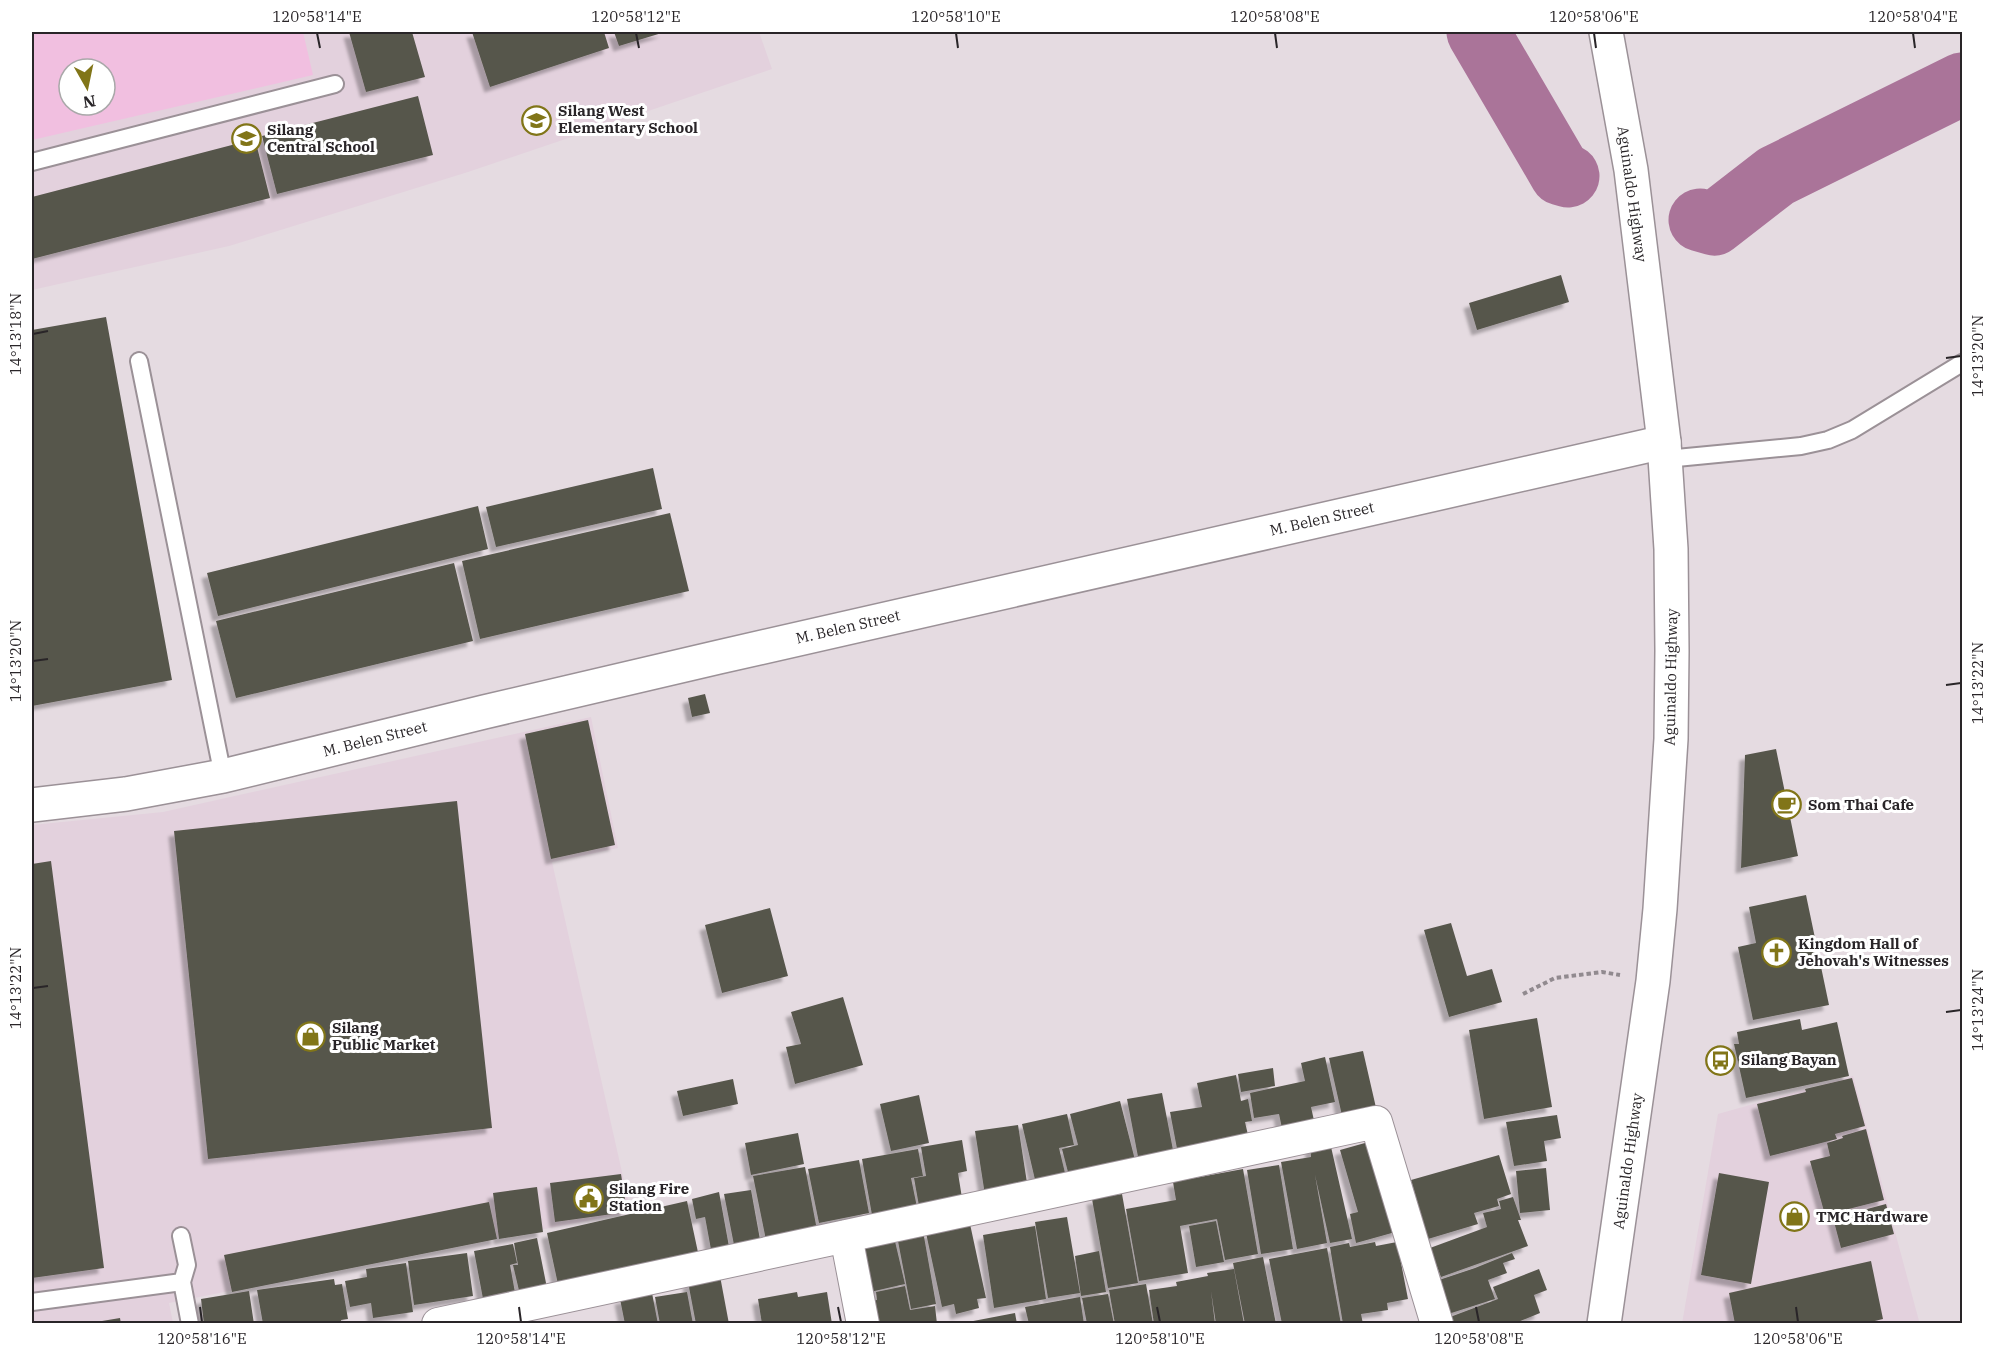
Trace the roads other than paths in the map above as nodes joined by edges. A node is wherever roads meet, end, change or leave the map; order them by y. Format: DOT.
graph roads {
  1 [pos="1606,32"];
  2 [pos="335,84"];
  3 [pos="32,162"];
  4 [pos="139,361"];
  5 [pos="1962,363"];
  6 [pos="1665,450"];
  7 [pos="223,776"];
  8 [pos="32,805"];
  9 [pos="181,1236"];
  10 [pos="846,1236"];
  11 [pos="182,1282"];
  12 [pos="32,1302"];
  13 [pos="190,1323"];
  14 [pos="438,1323"];
  15 [pos="863,1323"];
  16 [pos="1433,1323"];
  17 [pos="1604,1323"];
  1 -- 6 [label="street, Aguinaldo Highway"];
  2 -- 3 [label="lane"];
  4 -- 7 [label="lane"];
  5 -- 6 [label="lane"];
  6 -- 7 [label="street, M. Belen Street"];
  6 -- 17 [label="street, Aguinaldo Highway"];
  7 -- 8 [label="street, M. Belen Street"];
  9 -- 11 [label="lane"];
  10 -- 14 [label="street"];
  10 -- 15 [label="street"];
  10 -- 16 [label="street"];
  11 -- 12 [label="lane"];
  11 -- 13 [label="lane"];
}
